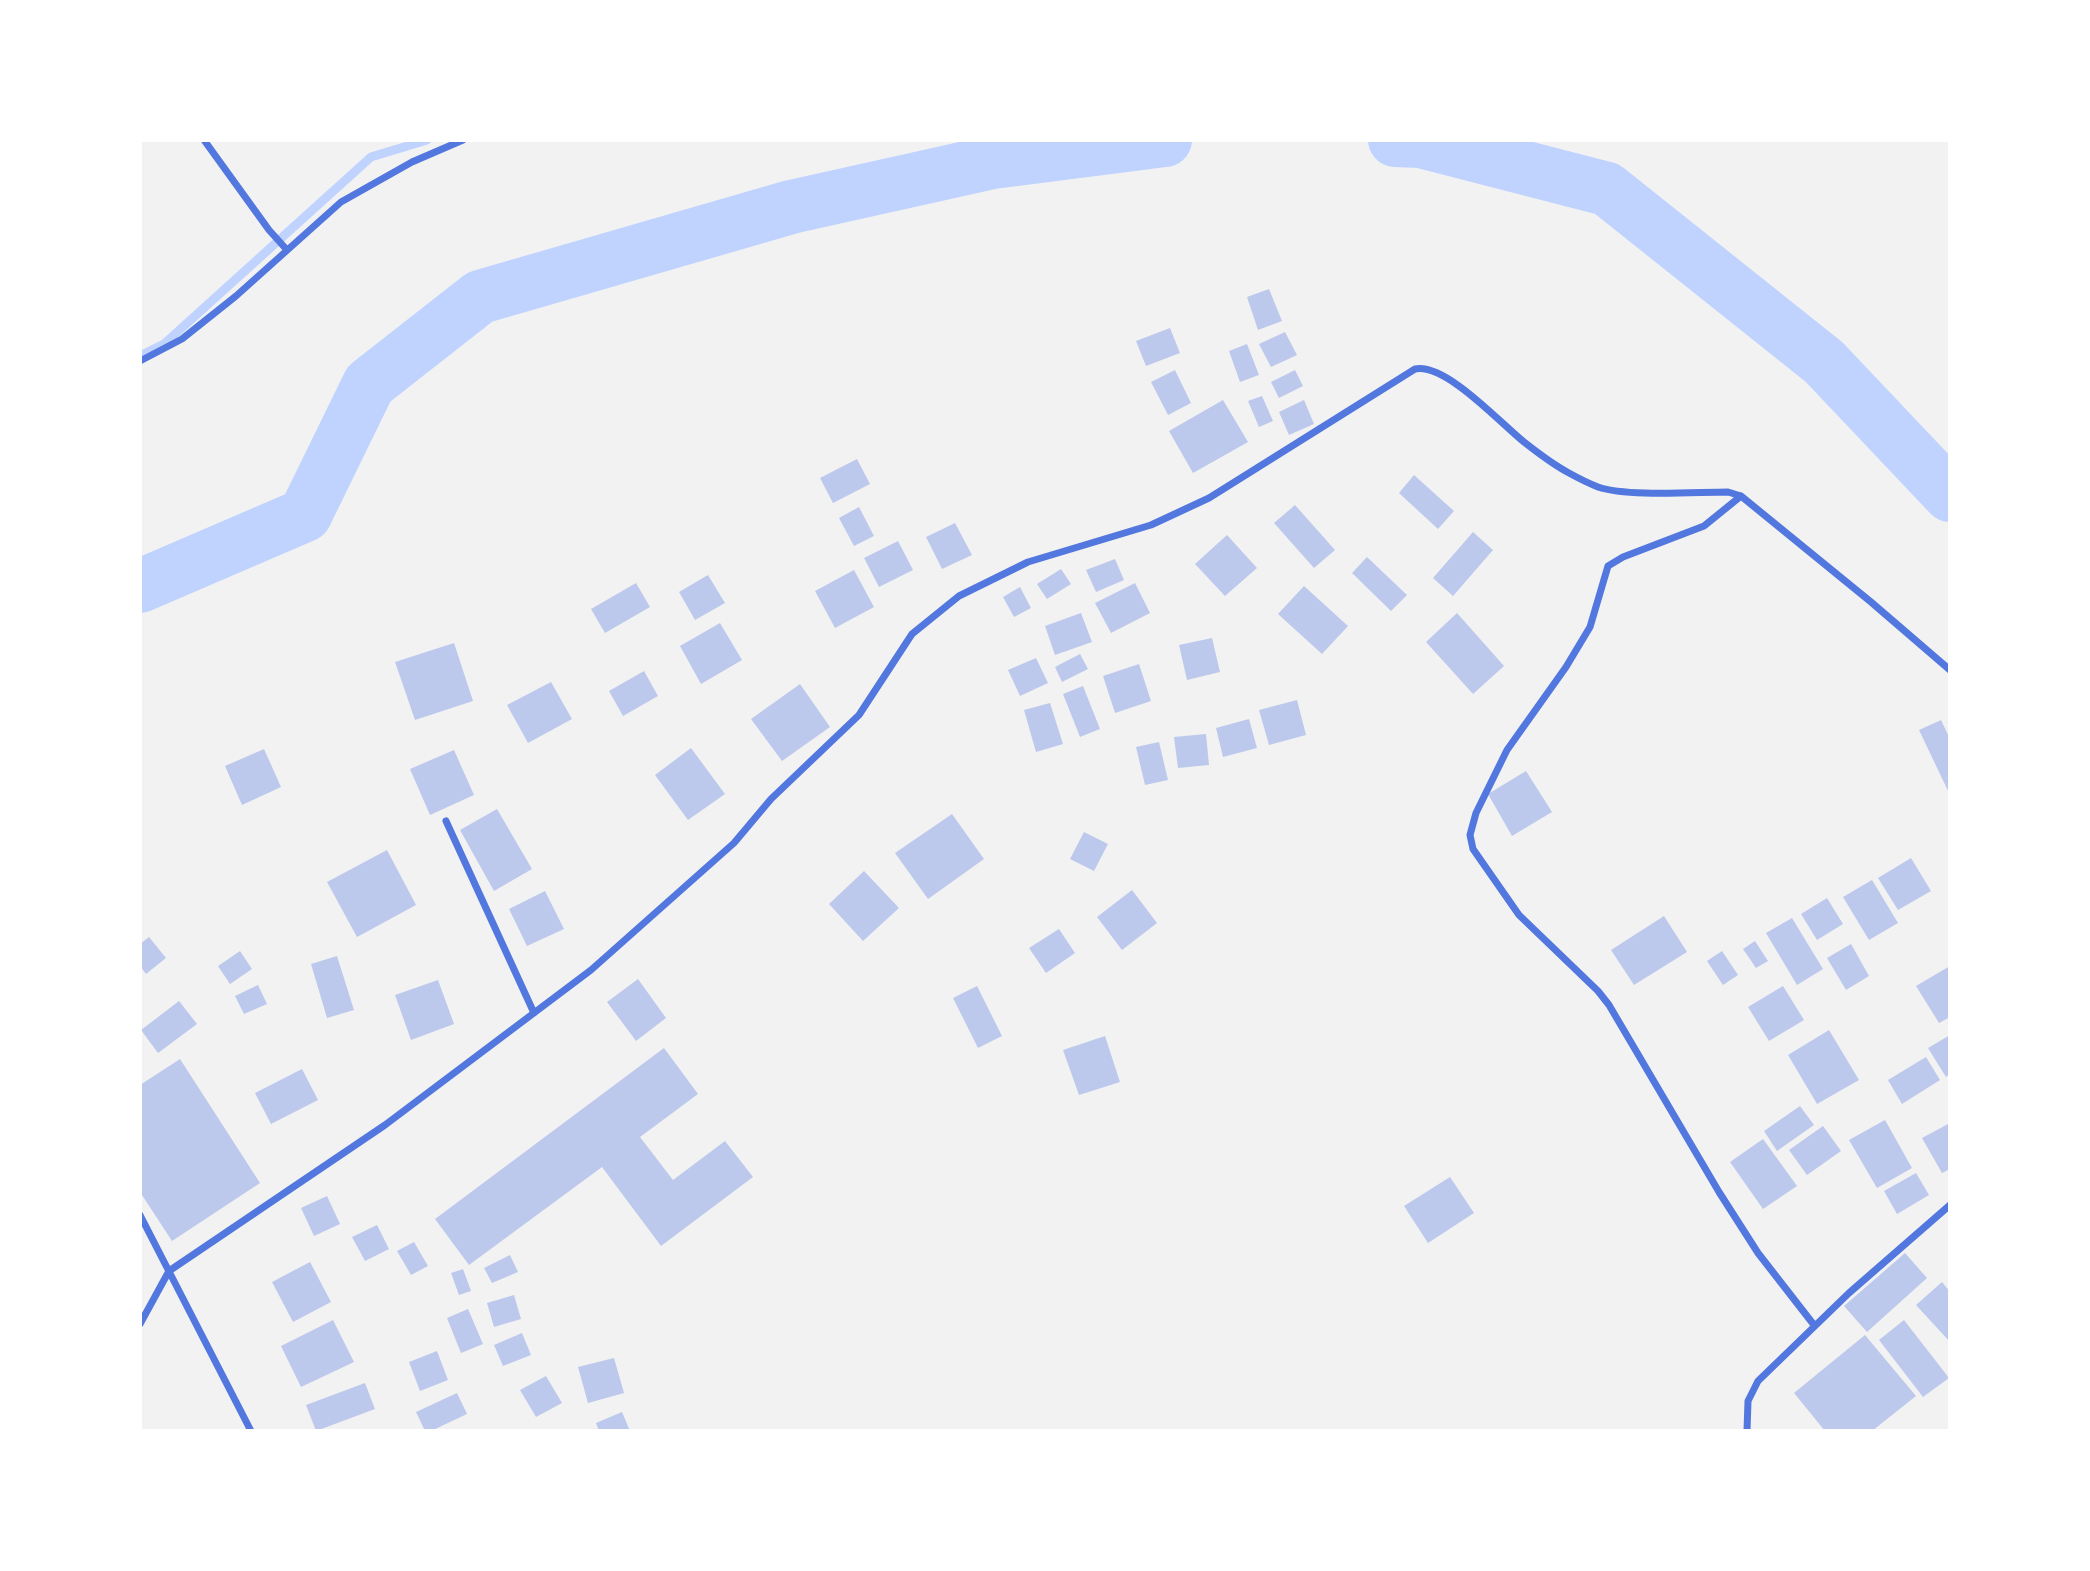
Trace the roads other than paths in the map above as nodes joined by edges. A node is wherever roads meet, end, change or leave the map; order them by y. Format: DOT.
graph roads {
  1 [pos="204,140"];
  2 [pos="463,140"];
  3 [pos="284,247"];
  4 [pos="140,361"];
  5 [pos="1741,496"];
  6 [pos="1950,670"];
  7 [pos="446,821"];
  8 [pos="534,1013"];
  9 [pos="1950,1205"];
  10 [pos="140,1215"];
  11 [pos="169,1271"];
  12 [pos="140,1324"];
  13 [pos="1814,1325"];
  14 [pos="251,1431"];
  15 [pos="1747,1431"];
  1 -- 3 [label="street"];
  2 -- 3 [label="street"];
  3 -- 4 [label="street"];
  5 -- 6 [label="street"];
  5 -- 8 [label="street"];
  5 -- 13 [label="street"];
  7 -- 8 [label="street"];
  8 -- 11 [label="street"];
  9 -- 13 [label="street"];
  10 -- 11 [label="street"];
  11 -- 12 [label="street"];
  11 -- 14 [label="street"];
  13 -- 15 [label="street"];
}
